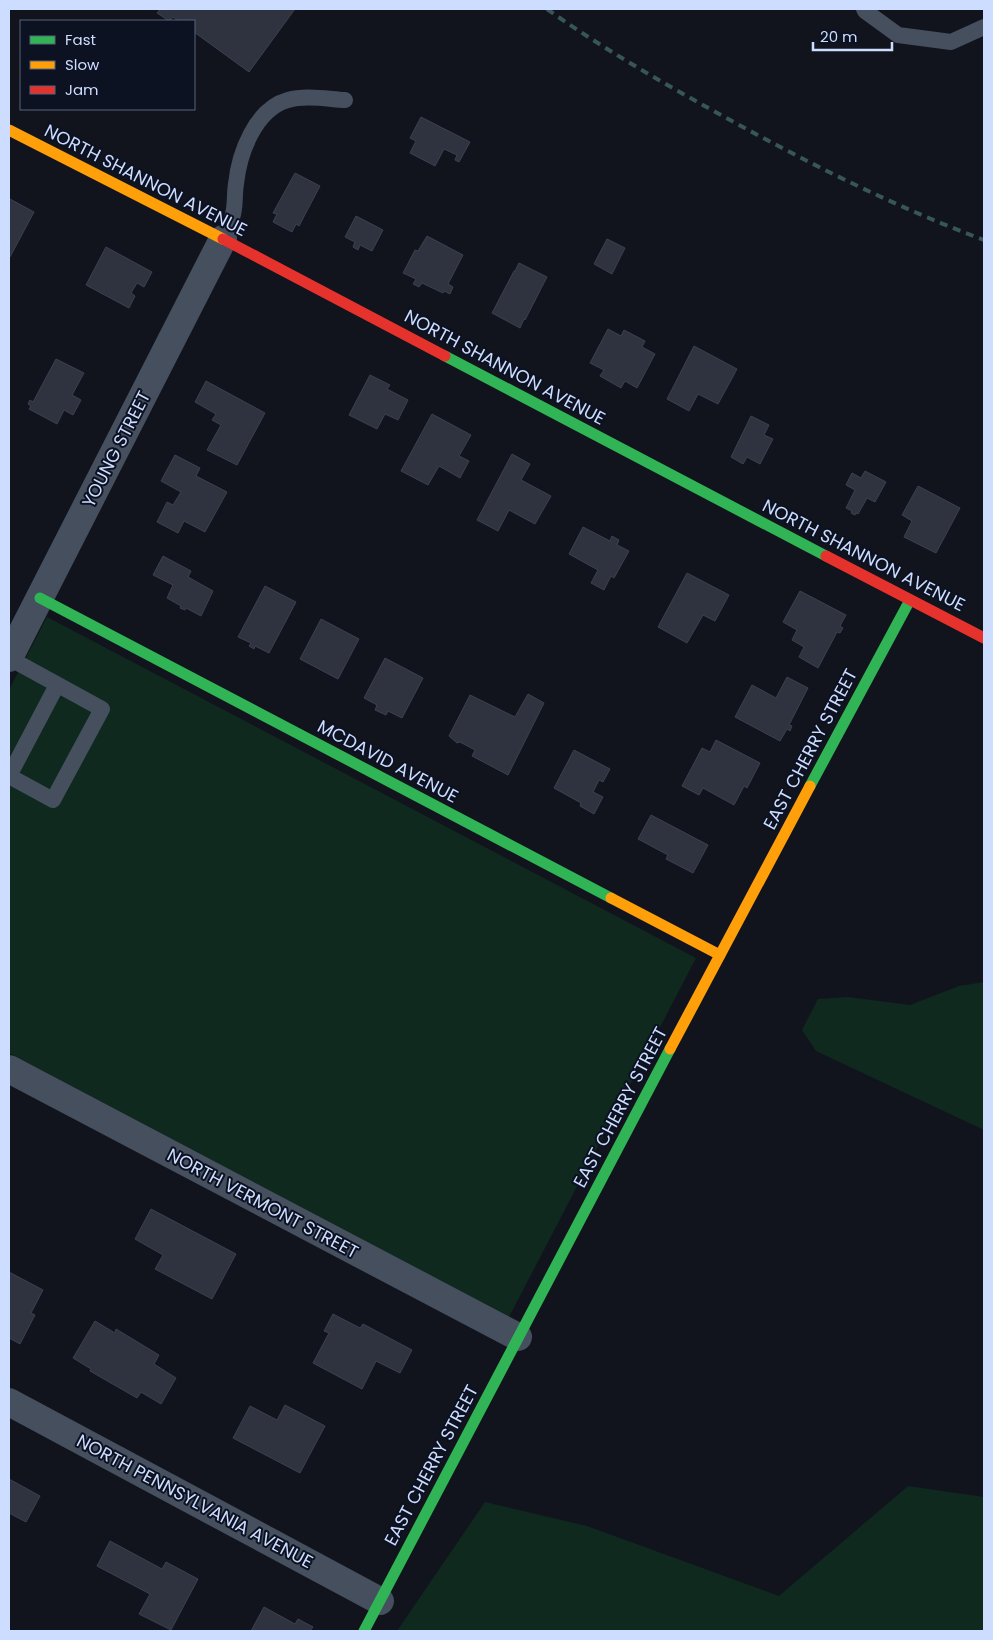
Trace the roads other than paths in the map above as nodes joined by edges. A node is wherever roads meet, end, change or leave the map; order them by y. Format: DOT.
graph roads {
  1 [pos="864,9"];
  2 [pos="984,27"];
  3 [pos="345,100"];
  4 [pos="9,130"];
  5 [pos="223,239"];
  6 [pos="40,598"];
  7 [pos="910,600"];
  8 [pos="984,638"];
  9 [pos="9,658"];
  10 [pos="57,685"];
  11 [pos="9,776"];
  12 [pos="720,955"];
  13 [pos="9,1069"];
  14 [pos="518,1338"];
  15 [pos="9,1402"];
  16 [pos="380,1601"];
  17 [pos="364,1631"];
  1 -- 2 [label="lane"];
  3 -- 5 [label="lane"];
  4 -- 5 [label="street, NORTH SHANNON AVENUE"];
  5 -- 6 [label="street, YOUNG STREET"];
  5 -- 7 [label="street, NORTH SHANNON AVENUE"];
  6 -- 9 [label="street, YOUNG STREET"];
  6 -- 12 [label="street, MCDAVID AVENUE"];
  7 -- 8 [label="street, NORTH SHANNON AVENUE"];
  7 -- 12 [label="street, EAST CHERRY STREET"];
  9 -- 10 [label="lane"];
  10 -- 11 [label="lane"];
  10 -- 11 [label="lane"];
  12 -- 14 [label="street, EAST CHERRY STREET"];
  13 -- 14 [label="street, NORTH VERMONT STREET"];
  14 -- 16 [label="street, EAST CHERRY STREET"];
  15 -- 16 [label="street, NORTH PENNSYLVANIA AVENUE"];
  16 -- 17 [label="street, EAST CHERRY STREET"];
}
